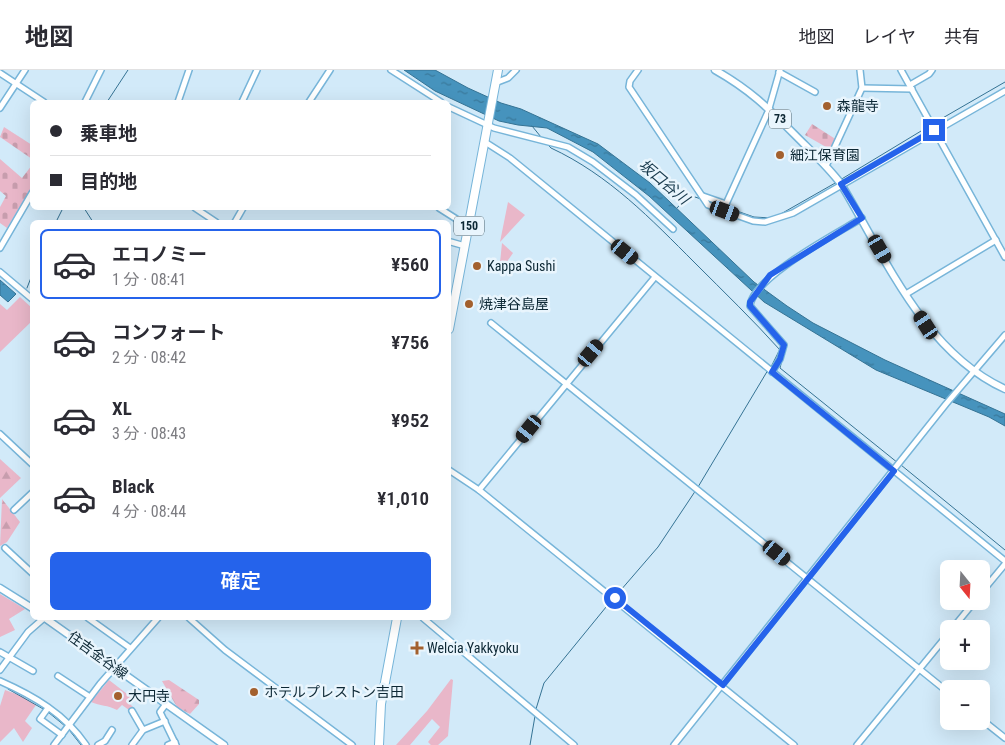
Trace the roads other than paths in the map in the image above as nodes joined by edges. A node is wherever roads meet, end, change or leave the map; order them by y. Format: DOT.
graph roads {
  1 [pos="25,70"];
  2 [pos="101,70"];
  3 [pos="189,70"];
  4 [pos="257,70"];
  5 [pos="330,70"];
  6 [pos="391,70"];
  7 [pos="498,70"];
  8 [pos="516,70"];
  9 [pos="638,70"];
  10 [pos="717,70"];
  11 [pos="859,70"];
  12 [pos="902,70"];
  13 [pos="932,70"];
  14 [pos="779,71"];
  15 [pos="0,72"];
  16 [pos="495,83"];
  17 [pos="16,84"];
  18 [pos="911,87"];
  19 [pos="862,88"];
  20 [pos="1005,91"];
  21 [pos="815,92"];
  22 [pos="41,100"];
  23 [pos="86,100"];
  24 [pos="179,100"];
  25 [pos="243,100"];
  26 [pos="311,100"];
  27 [pos="438,100"];
  28 [pos="769,106"];
  29 [pos="0,108"];
  30 [pos="451,108"];
  31 [pos="488,124"];
  32 [pos="932,126"];
  33 [pos="485,142"];
  34 [pos="826,166"];
  35 [pos="839,182"];
  36 [pos="30,196"];
  37 [pos="703,196"];
  38 [pos="198,210"];
  39 [pos="442,210"];
  40 [pos="862,218"];
  41 [pos="213,220"];
  42 [pos="469,227"];
  43 [pos="673,229"];
  44 [pos="996,240"];
  45 [pos="451,242"];
  46 [pos="465,246"];
  47 [pos="0,248"];
  48 [pos="1005,257"];
  49 [pos="0,272"];
  50 [pos="654,277"];
  51 [pos="906,294"];
  52 [pos="30,296"];
  53 [pos="451,319"];
  54 [pos="490,322"];
  55 [pos="1005,335"];
  56 [pos="770,370"];
  57 [pos="974,372"];
  58 [pos="566,383"];
  59 [pos="1005,389"];
  60 [pos="0,434"];
  61 [pos="30,462"];
  62 [pos="897,466"];
  63 [pos="451,471"];
  64 [pos="479,490"];
  65 [pos="30,495"];
  66 [pos="14,510"];
  67 [pos="5,548"];
  68 [pos="1005,563"];
  69 [pos="30,571"];
  70 [pos="808,578"];
  71 [pos="990,582"];
  72 [pos="0,588"];
  73 [pos="30,607"];
  74 [pos="968,610"];
  75 [pos="43,620"];
  76 [pos="48,620"];
  77 [pos="91,620"];
  78 [pos="156,620"];
  79 [pos="190,620"];
  80 [pos="397,620"];
  81 [pos="425,620"];
  82 [pos="959,620"];
  83 [pos="940,644"];
  84 [pos="130,648"];
  85 [pos="0,652"];
  86 [pos="10,657"];
  87 [pos="115,667"];
  88 [pos="919,669"];
  89 [pos="0,670"];
  90 [pos="33,671"];
  91 [pos="58,676"];
  92 [pos="0,681"];
  93 [pos="723,685"];
  94 [pos="940,686"];
  95 [pos="90,697"];
  96 [pos="166,704"];
  97 [pos="47,709"];
  98 [pos="132,711"];
  99 [pos="165,721"];
  100 [pos="70,724"];
  101 [pos="990,726"];
  102 [pos="112,730"];
  103 [pos="143,730"];
  104 [pos="62,735"];
  105 [pos="1005,738"];
  106 [pos="136,739"];
  107 [pos="176,743"];
  108 [pos="54,745"];
  109 [pos="86,745"];
  110 [pos="98,745"];
  111 [pos="132,745"];
  112 [pos="141,745"];
  113 [pos="168,745"];
  114 [pos="224,745"];
  115 [pos="352,745"];
  116 [pos="379,745"];
  117 [pos="574,745"];
  118 [pos="674,745"];
  119 [pos="794,745"];
  120 [pos="857,745"];
  1 -- 17 [label="street"];
  2 -- 23 [label="street"];
  3 -- 24 [label="street"];
  4 -- 25 [label="street"];
  5 -- 26 [label="street"];
  6 -- 27 [label="street"];
  7 -- 16 [label="highway, 150"];
  8 -- 16 [label="street"];
  9 -- 37 [label="street"];
  10 -- 28 [label="main road, 73"];
  11 -- 19 [label="street"];
  12 -- 18 [label="street"];
  13 -- 18 [label="street"];
  14 -- 21 [label="street"];
  14 -- 28 [label="street"];
  15 -- 17 [label="street"];
  16 -- 31 [label="highway, 150"];
  17 -- 22 [label="street"];
  17 -- 29 [label="street"];
  18 -- 19 [label="street"];
  18 -- 32 [label="street"];
  19 -- 34 [label="street"];
  20 -- 32 [label="street"];
  28 -- 34 [label="main road, 73"];
  28 -- 37 [label="street"];
  30 -- 31 [label="street"];
  31 -- 33 [label="highway, 150"];
  31 -- 43 [label="street"];
  32 -- 35 [label="street"];
  32 -- 44 [label="street"];
  33 -- 42 [label="highway, 150"];
  33 -- 50 [label="street"];
  34 -- 35 [label="main road, 73"];
  35 -- 37 [label="street"];
  35 -- 40 [label="main road, 73"];
  36 -- 47 [label="street"];
  38 -- 41 [label="street"];
  39 -- 42 [label="street"];
  40 -- 51 [label="main road, 73"];
  40 -- 56 [label="street"];
  42 -- 46 [label="highway, 150"];
  44 -- 48 [label="street"];
  44 -- 51 [label="street"];
  45 -- 46 [label="street"];
  46 -- 53 [label="highway, 150"];
  49 -- 52 [label="street"];
  50 -- 56 [label="street"];
  50 -- 58 [label="street"];
  51 -- 57 [label="main road, 73"];
  54 -- 58 [label="street"];
  55 -- 57 [label="street"];
  56 -- 62 [label="street"];
  57 -- 59 [label="main road, 73"];
  57 -- 62 [label="street"];
  58 -- 64 [label="street"];
  58 -- 70 [label="street"];
  60 -- 61 [label="street"];
  62 -- 68 [label="street"];
  62 -- 70 [label="street"];
  63 -- 64 [label="street"];
  64 -- 93 [label="street"];
  65 -- 66 [label="street"];
  67 -- 69 [label="street"];
  68 -- 71 [label="street"];
  70 -- 88 [label="street"];
  70 -- 93 [label="street"];
  72 -- 73 [label="main road"];
  74 -- 82 [label="street"];
  75 -- 86 [label="street"];
  76 -- 87 [label="main road, 住吉金谷線"];
  77 -- 84 [label="street"];
  78 -- 84 [label="street"];
  79 -- 115 [label="street"];
  80 -- 116 [label="highway"];
  81 -- 117 [label="street"];
  83 -- 88 [label="street"];
  84 -- 87 [label="street"];
  85 -- 86 [label="street"];
  86 -- 89 [label="street"];
  86 -- 90 [label="street"];
  87 -- 95 [label="street"];
  87 -- 96 [label="main road, 住吉金谷線"];
  88 -- 94 [label="street"];
  88 -- 120 [label="street"];
  91 -- 95 [label="street"];
  92 -- 97 [label="street"];
  93 -- 118 [label="street"];
  93 -- 119 [label="street"];
  95 -- 100 [label="street"];
  96 -- 99 [label="street"];
  96 -- 114 [label="main road, 住吉金谷線"];
  97 -- 100 [label="street"];
  97 -- 104 [label="street"];
  98 -- 103 [label="street"];
  99 -- 103 [label="street"];
  99 -- 107 [label="street"];
  100 -- 104 [label="street"];
  100 -- 109 [label="street"];
  101 -- 105 [label="street"];
  102 -- 110 [label="street"];
  103 -- 106 [label="street"];
  104 -- 108 [label="street"];
  106 -- 111 [label="street"];
  106 -- 112 [label="street"];
  107 -- 113 [label="street"];
}
